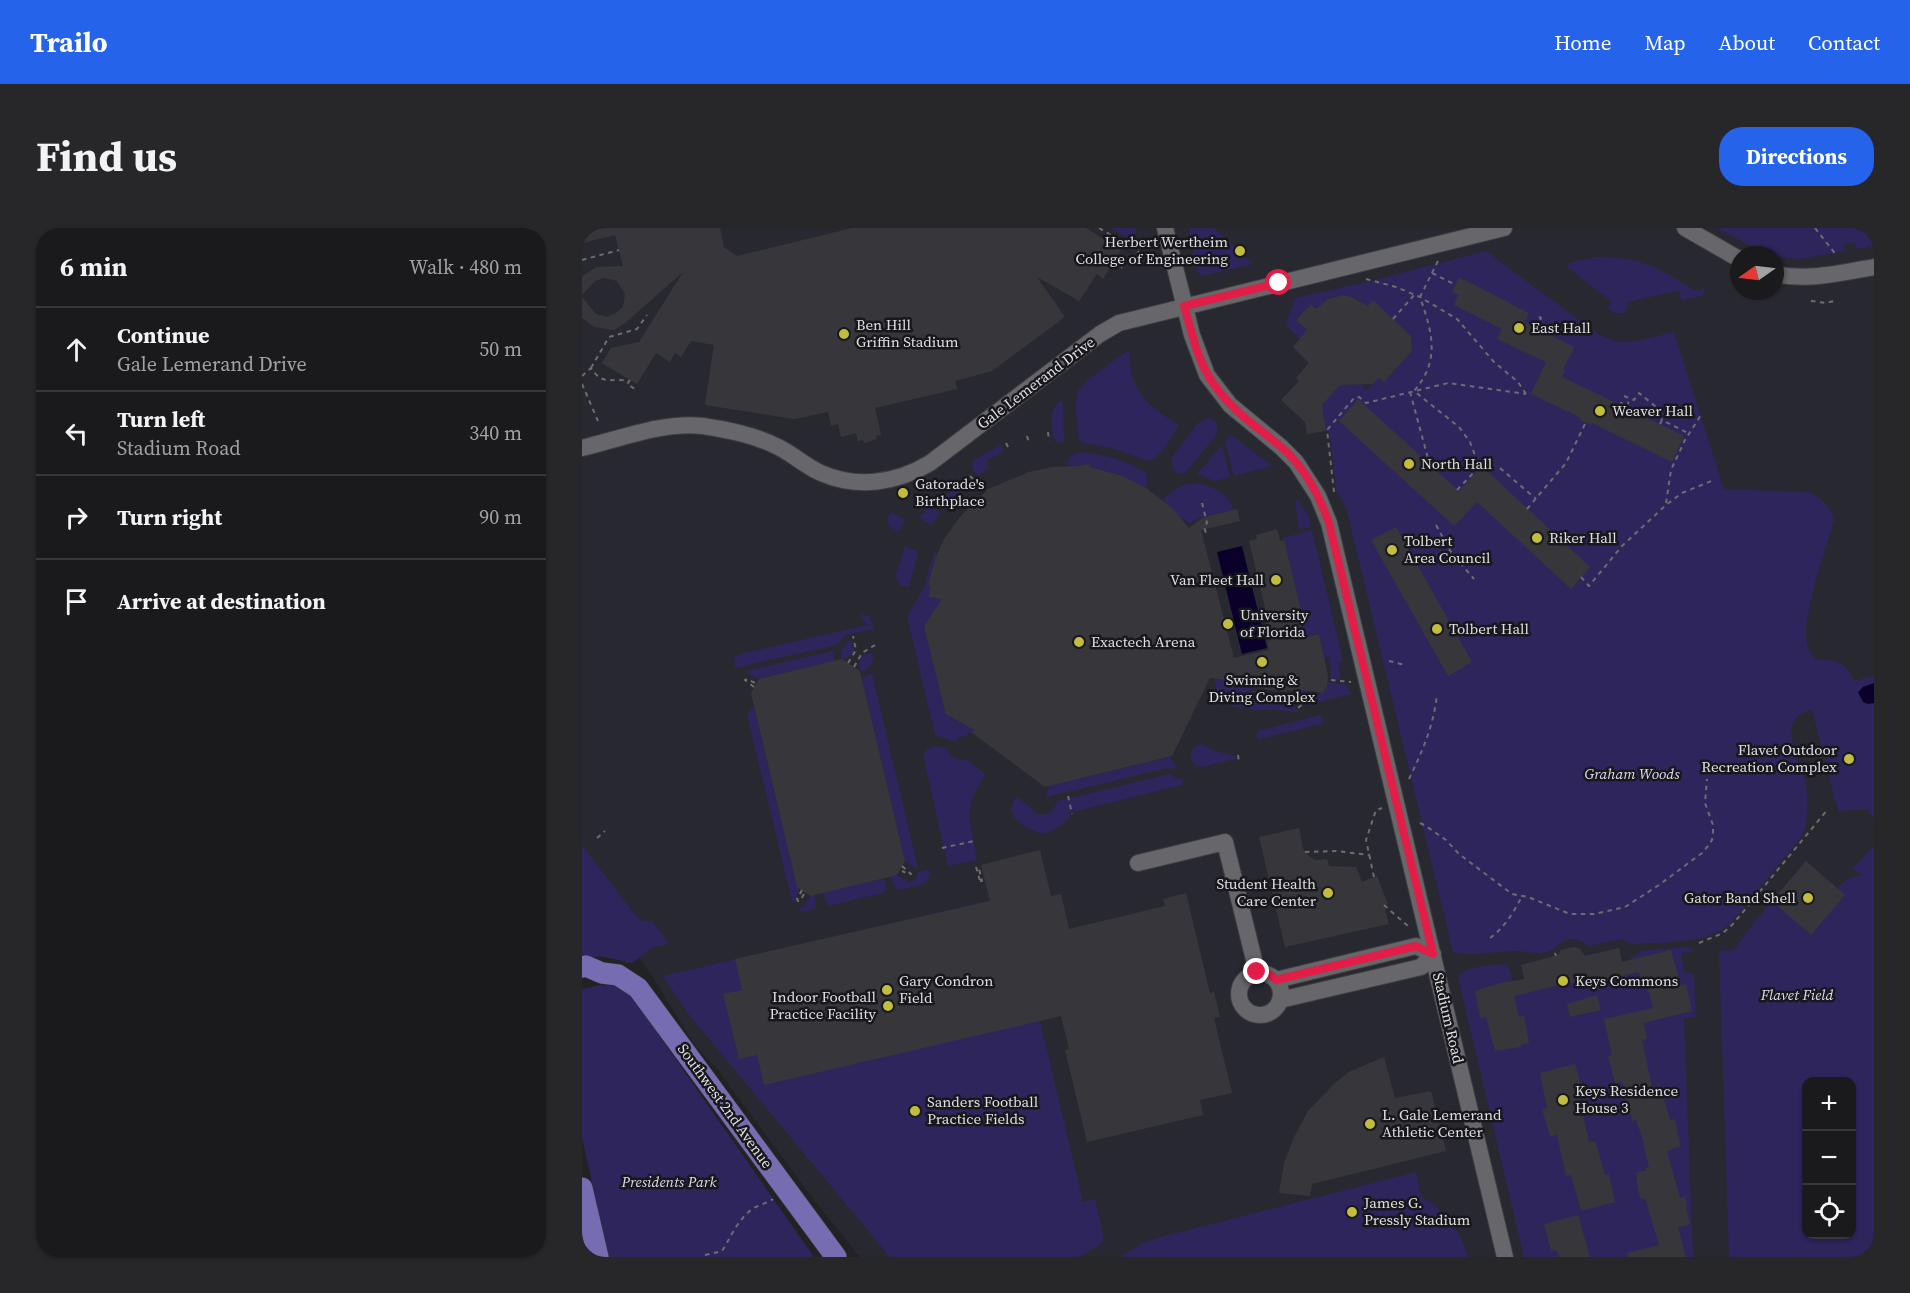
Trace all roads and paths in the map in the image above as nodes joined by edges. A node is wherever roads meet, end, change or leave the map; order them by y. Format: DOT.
graph roads {
  1 [pos="1099,228"];
  2 [pos="1166,228"];
  3 [pos="1504,228"];
  4 [pos="1685,228"];
  5 [pos="1815,228"];
  6 [pos="619,250"];
  7 [pos="1139,252"];
  8 [pos="1730,254"];
  9 [pos="1837,256"];
  10 [pos="1439,259"];
  11 [pos="582,260"];
  12 [pos="1114,262"];
  13 [pos="1874,267"];
  14 [pos="1122,268"];
  15 [pos="1432,273"];
  16 [pos="1784,276"];
  17 [pos="1366,279"];
  18 [pos="1456,285"];
  19 [pos="1415,294"];
  20 [pos="1420,297"];
  21 [pos="1811,301"];
  22 [pos="1834,301"];
  23 [pos="1184,306"];
  24 [pos="647,315"];
  25 [pos="1537,315"];
  26 [pos="1393,319"];
  27 [pos="1536,328"];
  28 [pos="591,368"];
  29 [pos="582,376"];
  30 [pos="582,384"];
  31 [pos="635,389"];
  32 [pos="1412,391"];
  33 [pos="1624,396"];
  34 [pos="1630,399"];
  35 [pos="1620,405"];
  36 [pos="1701,415"];
  37 [pos="1662,420"];
  38 [pos="598,421"];
  39 [pos="1586,422"];
  40 [pos="1660,424"];
  41 [pos="1047,432"];
  42 [pos="1690,434"];
  43 [pos="1027,436"];
  44 [pos="1049,441"];
  45 [pos="1006,443"];
  46 [pos="1029,443"];
  47 [pos="582,448"];
  48 [pos="1009,449"];
  49 [pos="1491,462"];
  50 [pos="1479,466"];
  51 [pos="1500,468"];
  52 [pos="970,476"];
  53 [pos="972,479"];
  54 [pos="1714,480"];
  55 [pos="1457,490"];
  56 [pos="1334,494"];
  57 [pos="1536,499"];
  58 [pos="1202,503"];
  59 [pos="1666,505"];
  60 [pos="1527,509"];
  61 [pos="1436,525"];
  62 [pos="1206,533"];
  63 [pos="1581,577"];
  64 [pos="1474,579"];
  65 [pos="853,636"];
  66 [pos="875,645"];
  67 [pos="1389,660"];
  68 [pos="848,663"];
  69 [pos="1405,665"];
  70 [pos="854,667"];
  71 [pos="1331,680"];
  72 [pos="1352,682"];
  73 [pos="1437,694"];
  74 [pos="1305,702"];
  75 [pos="1298,708"];
  76 [pos="1238,755"];
  77 [pos="1239,762"];
  78 [pos="1409,779"];
  79 [pos="1707,779"];
  80 [pos="1068,796"];
  81 [pos="1382,808"];
  82 [pos="1828,809"];
  83 [pos="1072,814"];
  84 [pos="1420,824"];
  85 [pos="605,831"];
  86 [pos="597,838"];
  87 [pos="974,840"];
  88 [pos="942,848"];
  89 [pos="1305,852"];
  90 [pos="1370,855"];
  91 [pos="1138,863"];
  92 [pos="902,866"];
  93 [pos="976,867"];
  94 [pos="982,868"];
  95 [pos="902,871"];
  96 [pos="1374,877"];
  97 [pos="802,890"];
  98 [pos="804,894"];
  99 [pos="1522,896"];
  100 [pos="1384,905"];
  101 [pos="1412,929"];
  102 [pos="1490,938"];
  103 [pos="1699,943"];
  104 [pos="1433,954"];
  105 [pos="582,967"];
  106 [pos="1257,972"];
  107 [pos="602,973"];
  108 [pos="1276,980"];
  109 [pos="582,983"];
  110 [pos="1280,1000"];
  111 [pos="582,1188"];
  112 [pos="778,1196"];
  113 [pos="705,1255"];
  114 [pos="598,1257"];
  115 [pos="836,1257"];
  116 [pos="1505,1257"];
  1 -- 7 [label="path"];
  2 -- 23 [label="street, Stadium Road"];
  3 -- 23 [label="street, Gale Lemerand Drive"];
  4 -- 8 [label="street"];
  5 -- 9 [label="path"];
  6 -- 11 [label="path"];
  10 -- 15 [label="path"];
  12 -- 14 [label="path"];
  13 -- 16 [label="street"];
  15 -- 18 [label="path"];
  15 -- 20 [label="path"];
  17 -- 19 [label="path"];
  19 -- 20 [label="path"];
  19 -- 26 [label="path"];
  20 -- 32 [label="path"];
  20 -- 32 [label="path"];
  21 -- 22 [label="path"];
  23 -- 47 [label="street, Gale Lemerand Drive"];
  23 -- 104 [label="street, Stadium Road"];
  24 -- 28 [label="path"];
  25 -- 27 [label="path"];
  28 -- 29 [label="path"];
  28 -- 31 [label="path"];
  30 -- 38 [label="path"];
  32 -- 50 [label="path"];
  32 -- 50 [label="path"];
  32 -- 56 [label="path"];
  33 -- 34 [label="path"];
  34 -- 35 [label="path"];
  34 -- 37 [label="path"];
  36 -- 42 [label="path"];
  37 -- 40 [label="path"];
  37 -- 42 [label="path"];
  39 -- 57 [label="path"];
  41 -- 44 [label="path"];
  42 -- 59 [label="path"];
  43 -- 46 [label="path"];
  45 -- 48 [label="path"];
  49 -- 50 [label="path"];
  50 -- 55 [label="path"];
  51 -- 57 [label="path"];
  52 -- 53 [label="path"];
  54 -- 59 [label="path"];
  57 -- 60 [label="path"];
  58 -- 62 [label="path"];
  59 -- 63 [label="path"];
  61 -- 64 [label="path"];
  65 -- 68 [label="path"];
  66 -- 70 [label="path"];
  67 -- 69 [label="path"];
  71 -- 72 [label="path"];
  73 -- 78 [label="path"];
  74 -- 75 [label="path"];
  76 -- 77 [label="path"];
  79 -- 99 [label="path"];
  80 -- 83 [label="path"];
  81 -- 90 [label="path"];
  82 -- 103 [label="path"];
  84 -- 99 [label="path"];
  85 -- 86 [label="path"];
  87 -- 88 [label="path"];
  89 -- 90 [label="path"];
  90 -- 96 [label="path"];
  91 -- 106 [label="street"];
  92 -- 95 [label="path"];
  93 -- 94 [label="path"];
  97 -- 98 [label="path"];
  99 -- 102 [label="path"];
  100 -- 101 [label="path"];
  104 -- 108 [label="street"];
  104 -- 110 [label="street"];
  104 -- 116 [label="street, Stadium Road"];
  105 -- 107 [label="main road, Southwest 2nd Avenue"];
  106 -- 108 [label="street"];
  106 -- 110 [label="street"];
  107 -- 109 [label="main road"];
  107 -- 115 [label="main road, Southwest 2nd Avenue"];
  108 -- 110 [label="street"];
  111 -- 114 [label="main road"];
  112 -- 113 [label="path"];
}
